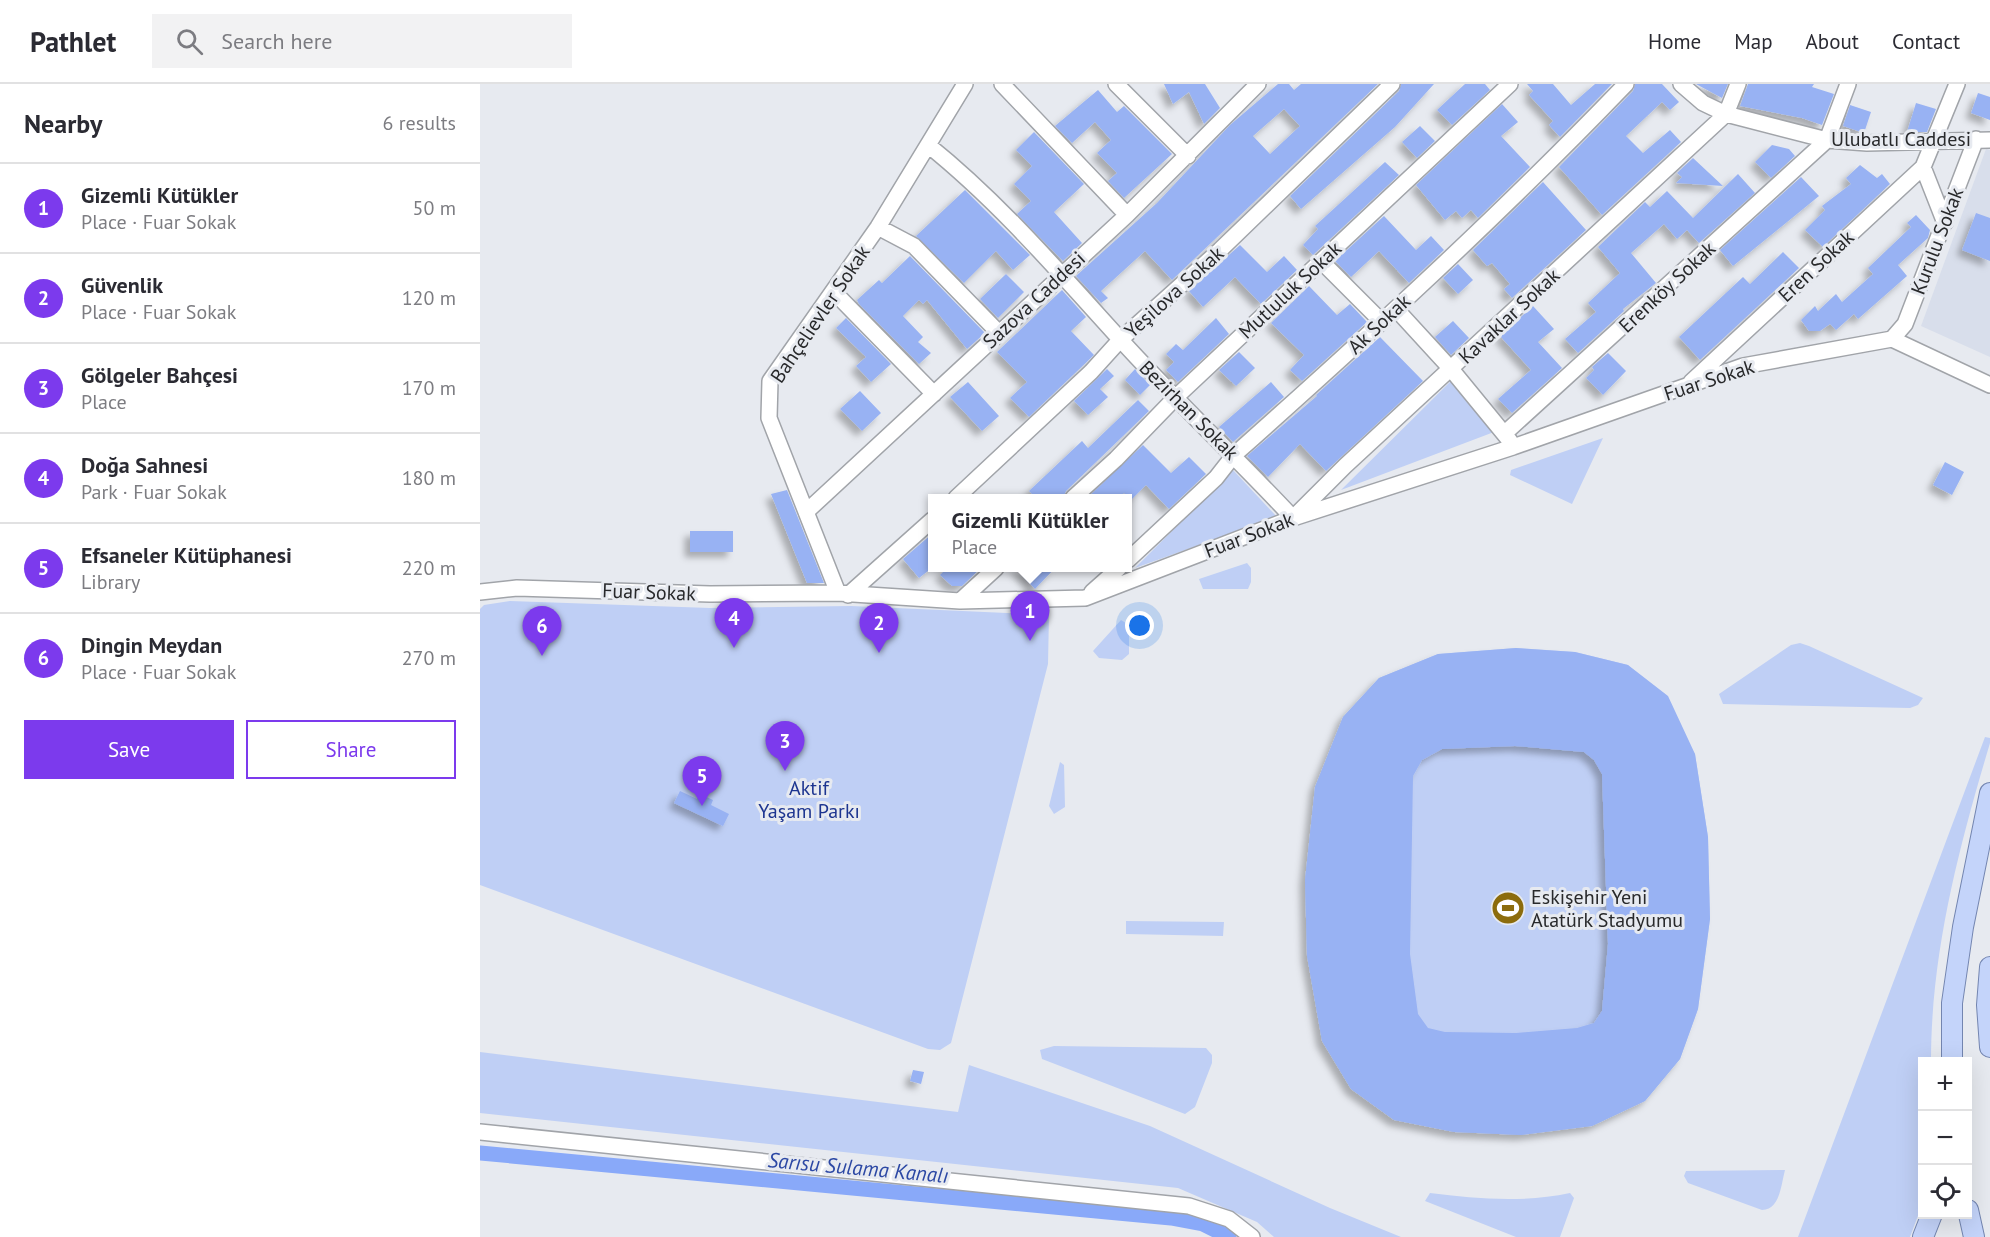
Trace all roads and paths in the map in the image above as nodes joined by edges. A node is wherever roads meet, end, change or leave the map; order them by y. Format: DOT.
graph roads {
  1 [pos="965,84"];
  2 [pos="1002,84"];
  3 [pos="1116,84"];
  4 [pos="1258,84"];
  5 [pos="1392,84"];
  6 [pos="1510,84"];
  7 [pos="1626,84"];
  8 [pos="1682,84"];
  9 [pos="1738,84"];
  10 [pos="1848,84"];
  11 [pos="1957,84"];
  12 [pos="1726,114"];
  13 [pos="1983,139"];
  14 [pos="1827,140"];
  15 [pos="1935,140"];
  16 [pos="927,145"];
  17 [pos="1188,156"];
  18 [pos="1923,167"];
  19 [pos="1127,215"];
  20 [pos="1945,223"];
  21 [pos="878,227"];
  22 [pos="1322,262"];
  23 [pos="1062,274"];
  24 [pos="833,291"];
  25 [pos="1396,309"];
  26 [pos="1382,322"];
  27 [pos="998,332"];
  28 [pos="1892,339"];
  29 [pos="1120,340"];
  30 [pos="1451,369"];
  31 [pos="1990,385"];
  32 [pos="1687,386"];
  33 [pos="934,394"];
  34 [pos="1176,397"];
  35 [pos="1505,433"];
  36 [pos="1513,447"];
  37 [pos="1234,455"];
  38 [pos="960,494"];
  39 [pos="1077,494"];
  40 [pos="806,512"];
  41 [pos="1293,518"];
  42 [pos="928,524"];
  43 [pos="1132,556"];
  44 [pos="991,572"];
  45 [pos="1114,572"];
  46 [pos="480,592"];
  47 [pos="843,594"];
  48 [pos="1085,598"];
  49 [pos="960,601"];
  50 [pos="1990,793"];
  51 [pos="1990,967"];
  52 [pos="1990,1047"];
  53 [pos="1952,1057"];
  54 [pos="480,1132"];
  55 [pos="1930,1219"];
  56 [pos="1970,1219"];
  57 [pos="1252,1237"];
  58 [pos="1923,1237"];
  59 [pos="1974,1237"];
  1 -- 16 [label="street, Bahçelievler Sokak"];
  2 -- 19 [label="street"];
  3 -- 17 [label="street"];
  4 -- 17 [label="street, Sazova Caddesi"];
  5 -- 29 [label="street, Yeşilova Sokak"];
  6 -- 22 [label="street, Mutluluk Sokak"];
  7 -- 25 [label="street, Ak Sokak"];
  8 -- 12 [label="street, Ulubatlı Caddesi"];
  9 -- 12 [label="street"];
  10 -- 14 [label="street"];
  11 -- 15 [label="street, Eren Sokak"];
  12 -- 14 [label="street, Ulubatlı Caddesi"];
  12 -- 30 [label="street, Kavaklar Sokak"];
  13 -- 15 [label="street, Ulubatlı Caddesi"];
  13 -- 20 [label="street, Kurulu Sokak"];
  14 -- 15 [label="street, Ulubatlı Caddesi"];
  14 -- 35 [label="street, Erenköy Sokak"];
  15 -- 18 [label="street, Eren Sokak"];
  16 -- 21 [label="street, Bahçelievler Sokak"];
  16 -- 23 [label="street, Bezirhan Sokak"];
  17 -- 19 [label="street, Sazova Caddesi"];
  18 -- 20 [label="street"];
  18 -- 32 [label="street, Eren Sokak"];
  19 -- 23 [label="street, Sazova Caddesi"];
  20 -- 28 [label="street, Kurulu Sokak"];
  21 -- 24 [label="street, Bahçelievler Sokak"];
  21 -- 27 [label="street"];
  22 -- 26 [label="street"];
  22 -- 34 [label="street, Mutluluk Sokak"];
  23 -- 27 [label="street, Sazova Caddesi"];
  23 -- 29 [label="street, Bezirhan Sokak"];
  24 -- 33 [label="street"];
  24 -- 40 [label="street, Bahçelievler Sokak"];
  25 -- 26 [label="street, Ak Sokak"];
  25 -- 30 [label="street"];
  26 -- 37 [label="street, Ak Sokak"];
  27 -- 33 [label="street, Sazova Caddesi"];
  28 -- 31 [label="street"];
  28 -- 32 [label="street, Fuar Sokak"];
  29 -- 34 [label="street, Bezirhan Sokak"];
  29 -- 38 [label="street, Yeşilova Sokak"];
  30 -- 35 [label="street"];
  30 -- 41 [label="street, Kavaklar Sokak"];
  32 -- 36 [label="street, Fuar Sokak"];
  33 -- 40 [label="street, Sazova Caddesi"];
  34 -- 37 [label="street, Bezirhan Sokak"];
  34 -- 39 [label="street, Mutluluk Sokak"];
  35 -- 36 [label="street"];
  36 -- 41 [label="street, Fuar Sokak"];
  37 -- 41 [label="street, Bezirhan Sokak"];
  37 -- 43 [label="street, Ak Sokak"];
  40 -- 47 [label="street, Bahçelievler Sokak"];
  41 -- 48 [label="street, Fuar Sokak"];
  42 -- 47 [label="street"];
  44 -- 49 [label="street"];
  45 -- 48 [label="street"];
  46 -- 47 [label="street, Fuar Sokak"];
  47 -- 49 [label="street, Fuar Sokak"];
  48 -- 49 [label="street, Fuar Sokak"];
  50 -- 53 [label="main road"];
  51 -- 52 [label="main road"];
  54 -- 57 [label="street"];
  55 -- 58 [label="main road"];
  56 -- 59 [label="main road"];
}
